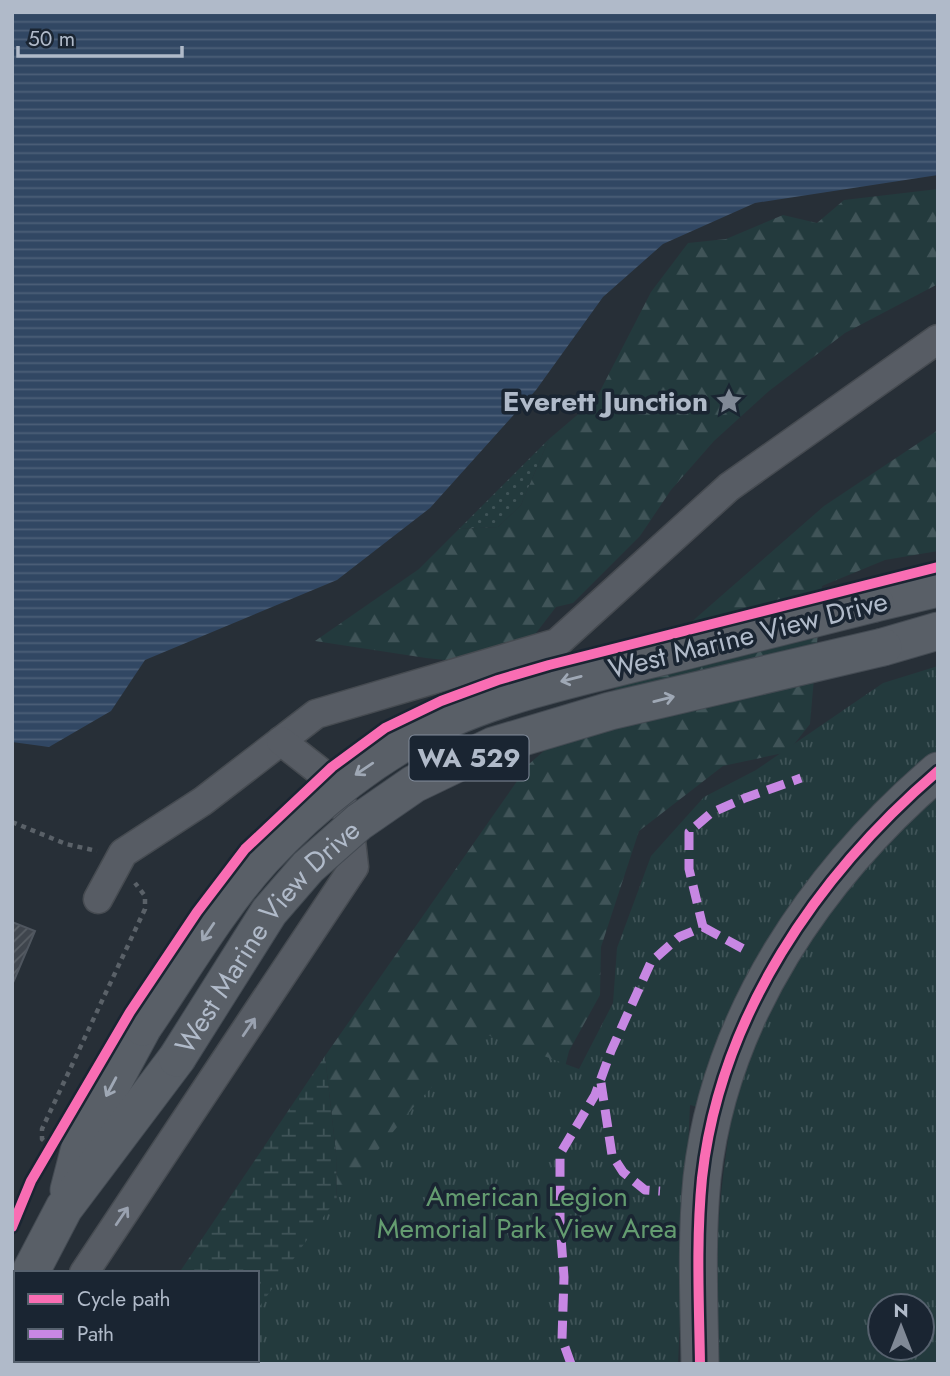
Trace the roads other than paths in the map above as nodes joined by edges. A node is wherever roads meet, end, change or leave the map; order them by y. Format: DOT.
graph roads {
  1 [pos="938,339"];
  2 [pos="938,588"];
  3 [pos="938,631"];
  4 [pos="281,741"];
  5 [pos="938,771"];
  6 [pos="98,899"];
  7 [pos="64,1208"];
  8 [pos="31,1271"];
  9 [pos="84,1271"];
  10 [pos="700,1364"];
  1 -- 4 [label="lane"];
  2 -- 7 [label="main road, West Marine View Drive / WA 529, one-way, bridge"];
  7 -- 3 [label="main road, West Marine View Drive / WA 529, one-way, bridge"];
  4 -- 6 [label="lane"];
  9 -- 4 [label="lane, one-way"];
  5 -- 10 [label="main road"];
  7 -- 8 [label="main road, West Marine View Drive / WA 529"];
}
